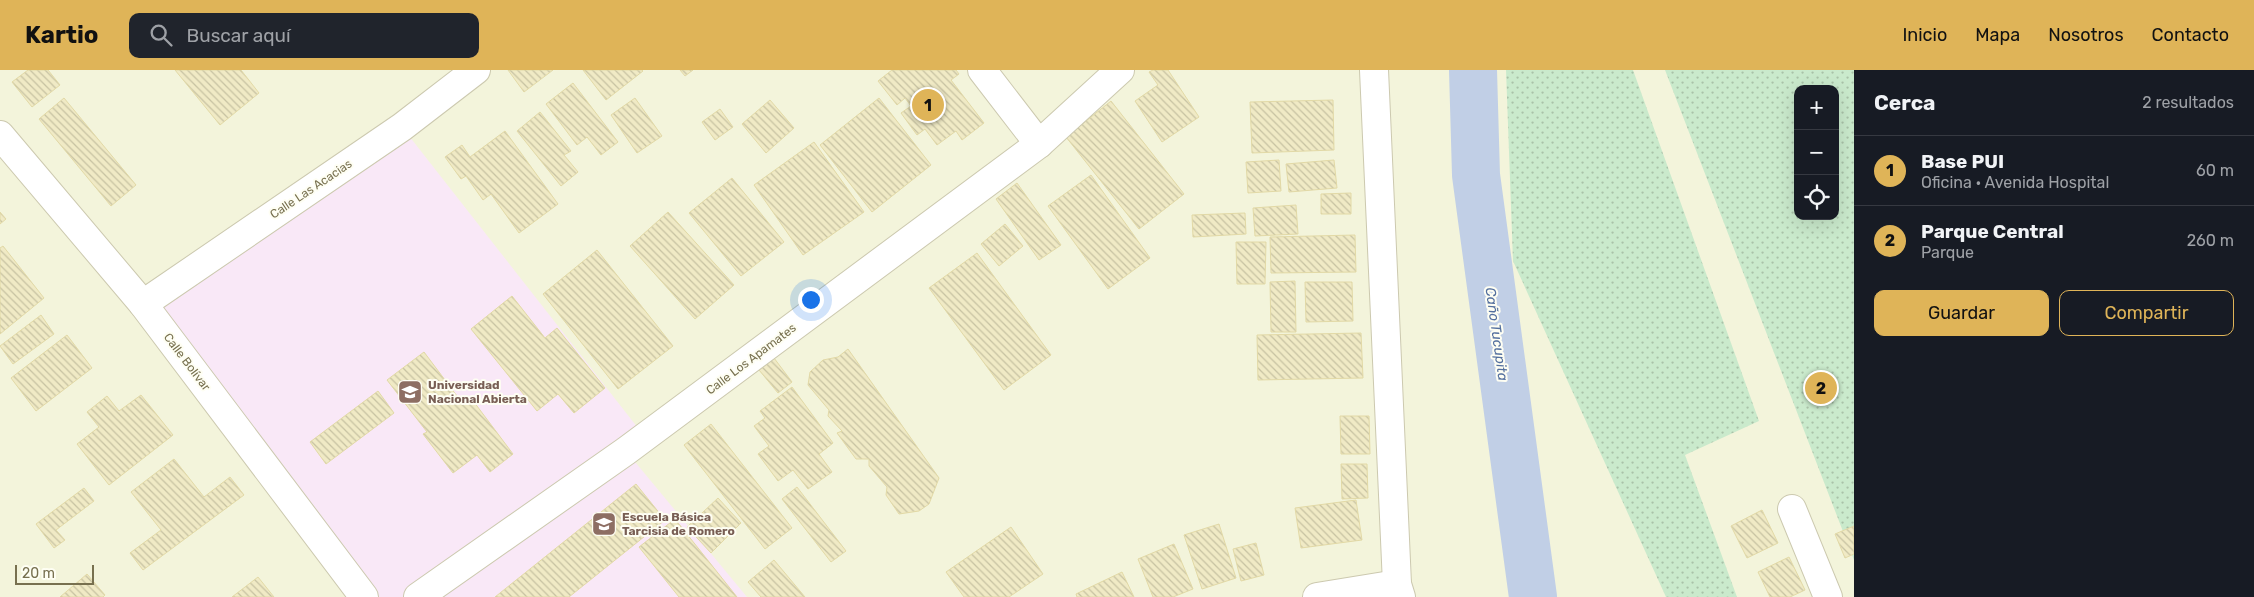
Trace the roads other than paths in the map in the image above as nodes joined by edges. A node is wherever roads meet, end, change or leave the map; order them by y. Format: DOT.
graph roads {
  1 [pos="476,70"];
  2 [pos="982,70"];
  3 [pos="1120,70"];
  4 [pos="1374,70"];
  5 [pos="0,135"];
  6 [pos="1039,144"];
  7 [pos="142,304"];
  8 [pos="1792,509"];
  9 [pos="1399,590"];
  10 [pos="364,597"];
  11 [pos="418,597"];
  12 [pos="1317,597"];
  13 [pos="1828,597"];
  1 -- 7 [label="street, Calle Las Acacias"];
  2 -- 6 [label="street"];
  3 -- 6 [label="street, Calle Los Apamates"];
  4 -- 9 [label="street"];
  5 -- 7 [label="street, Calle Bolívar"];
  6 -- 11 [label="street, Calle Los Apamates"];
  7 -- 10 [label="street, Calle Bolívar"];
  8 -- 13 [label="street"];
  9 -- 12 [label="street"];
}
